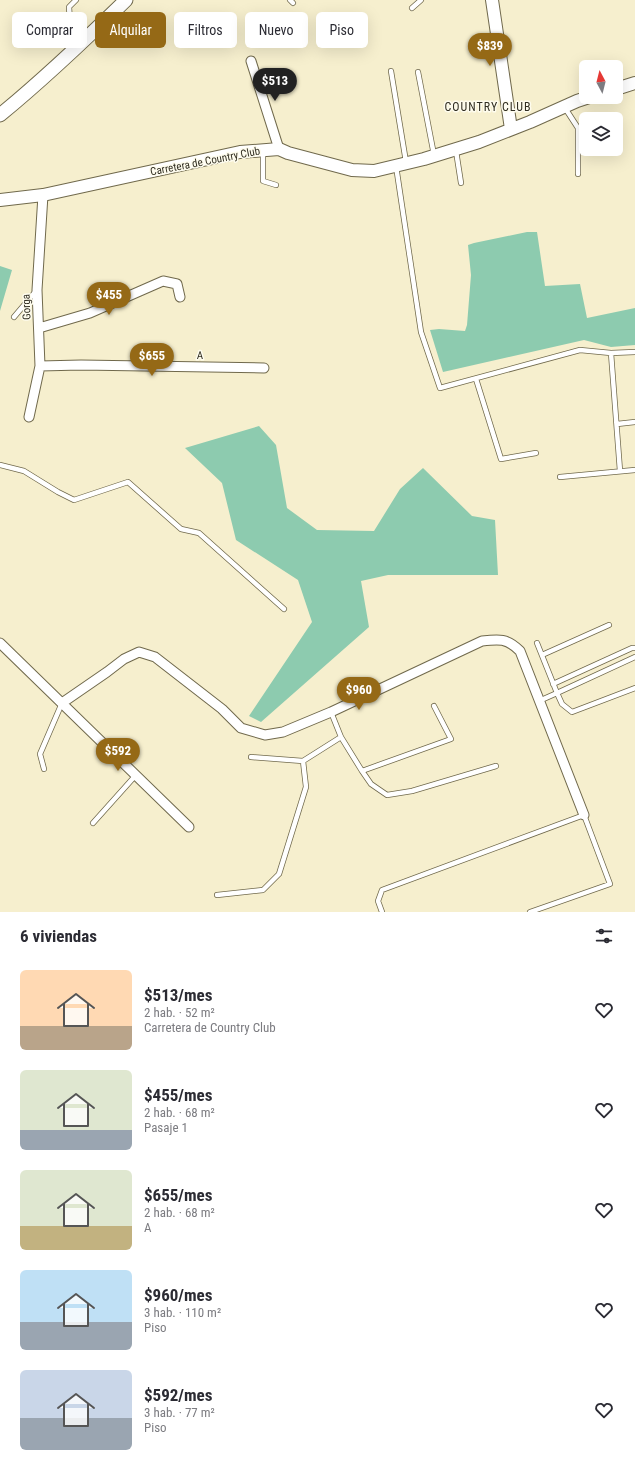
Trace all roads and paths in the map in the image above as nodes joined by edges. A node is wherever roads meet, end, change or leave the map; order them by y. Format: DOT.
graph roads {
  1 [pos="75,0"];
  2 [pos="126,0"];
  3 [pos="421,0"];
  4 [pos="492,0"];
  5 [pos="412,8"];
  6 [pos="69,12"];
  7 [pos="87,38"];
  8 [pos="76,48"];
  9 [pos="251,61"];
  10 [pos="391,70"];
  11 [pos="418,72"];
  12 [pos="635,84"];
  13 [pos="623,87"];
  14 [pos="579,101"];
  15 [pos="564,107"];
  16 [pos="0,115"];
  17 [pos="511,130"];
  18 [pos="279,149"];
  19 [pos="456,149"];
  20 [pos="263,150"];
  21 [pos="434,156"];
  22 [pos="401,165"];
  23 [pos="578,174"];
  24 [pos="461,183"];
  25 [pos="276,185"];
  26 [pos="43,195"];
  27 [pos="0,200"];
  28 [pos="37,290"];
  29 [pos="180,297"];
  30 [pos="14,317"];
  31 [pos="39,328"];
  32 [pos="635,352"];
  33 [pos="610,353"];
  34 [pos="40,366"];
  35 [pos="264,368"];
  36 [pos="476,379"];
  37 [pos="29,416"];
  38 [pos="635,422"];
  39 [pos="617,424"];
  40 [pos="536,452"];
  41 [pos="0,465"];
  42 [pos="635,470"];
  43 [pos="620,471"];
  44 [pos="560,477"];
  45 [pos="284,609"];
  46 [pos="608,625"];
  47 [pos="0,643"];
  48 [pos="537,643"];
  49 [pos="635,648"];
  50 [pos="542,655"];
  51 [pos="635,657"];
  52 [pos="553,684"];
  53 [pos="635,688"];
  54 [pos="557,693"];
  55 [pos="539,702"];
  56 [pos="62,703"];
  57 [pos="434,706"];
  58 [pos="331,712"];
  59 [pos="341,737"];
  60 [pos="251,758"];
  61 [pos="303,761"];
  62 [pos="496,766"];
  63 [pos="44,770"];
  64 [pos="362,771"];
  65 [pos="136,775"];
  66 [pos="584,815"];
  67 [pos="93,823"];
  68 [pos="189,828"];
  69 [pos="217,895"];
  70 [pos="382,912"];
  71 [pos="530,912"];
  1 -- 6 [label="lane"];
  2 -- 7 [label="main road"];
  3 -- 5 [label="lane"];
  4 -- 17 [label="street"];
  8 -- 16 [label="main road"];
  9 -- 18 [label="street"];
  10 -- 22 [label="lane"];
  11 -- 21 [label="lane"];
  12 -- 13 [label="street"];
  14 -- 15 [label="street, Carretera de Country Club"];
  15 -- 17 [label="street, Carretera de Country Club"];
  15 -- 23 [label="lane"];
  17 -- 19 [label="street, Carretera de Country Club"];
  18 -- 20 [label="street, Carretera de Country Club"];
  18 -- 22 [label="street, Carretera de Country Club"];
  19 -- 21 [label="street, Carretera de Country Club"];
  19 -- 24 [label="lane"];
  20 -- 25 [label="lane"];
  20 -- 26 [label="street, Carretera de Country Club"];
  21 -- 22 [label="street, Carretera de Country Club"];
  22 -- 36 [label="lane"];
  26 -- 27 [label="street, Carretera de Country Club"];
  26 -- 28 [label="street, Gorga"];
  28 -- 30 [label="lane"];
  28 -- 31 [label="street, Gorga"];
  29 -- 31 [label="street"];
  31 -- 34 [label="street, Gorga"];
  32 -- 33 [label="lane"];
  33 -- 36 [label="lane"];
  33 -- 39 [label="lane"];
  34 -- 35 [label="street, A"];
  34 -- 37 [label="street, Gorga"];
  36 -- 40 [label="lane"];
  38 -- 39 [label="lane"];
  39 -- 43 [label="lane"];
  41 -- 45 [label="lane"];
  42 -- 43 [label="lane"];
  43 -- 44 [label="lane"];
  46 -- 50 [label="lane"];
  47 -- 56 [label="street"];
  48 -- 50 [label="lane"];
  49 -- 52 [label="lane"];
  50 -- 52 [label="lane"];
  51 -- 54 [label="lane"];
  52 -- 54 [label="lane"];
  53 -- 54 [label="lane"];
  54 -- 55 [label="lane"];
  55 -- 58 [label="street"];
  55 -- 66 [label="street"];
  56 -- 58 [label="street"];
  56 -- 63 [label="lane"];
  56 -- 65 [label="street"];
  57 -- 64 [label="lane"];
  58 -- 59 [label="lane"];
  59 -- 61 [label="lane"];
  59 -- 64 [label="lane"];
  60 -- 61 [label="lane"];
  61 -- 69 [label="lane"];
  62 -- 64 [label="lane"];
  65 -- 67 [label="lane"];
  65 -- 68 [label="street"];
  66 -- 70 [label="lane"];
  66 -- 71 [label="lane"];
}
